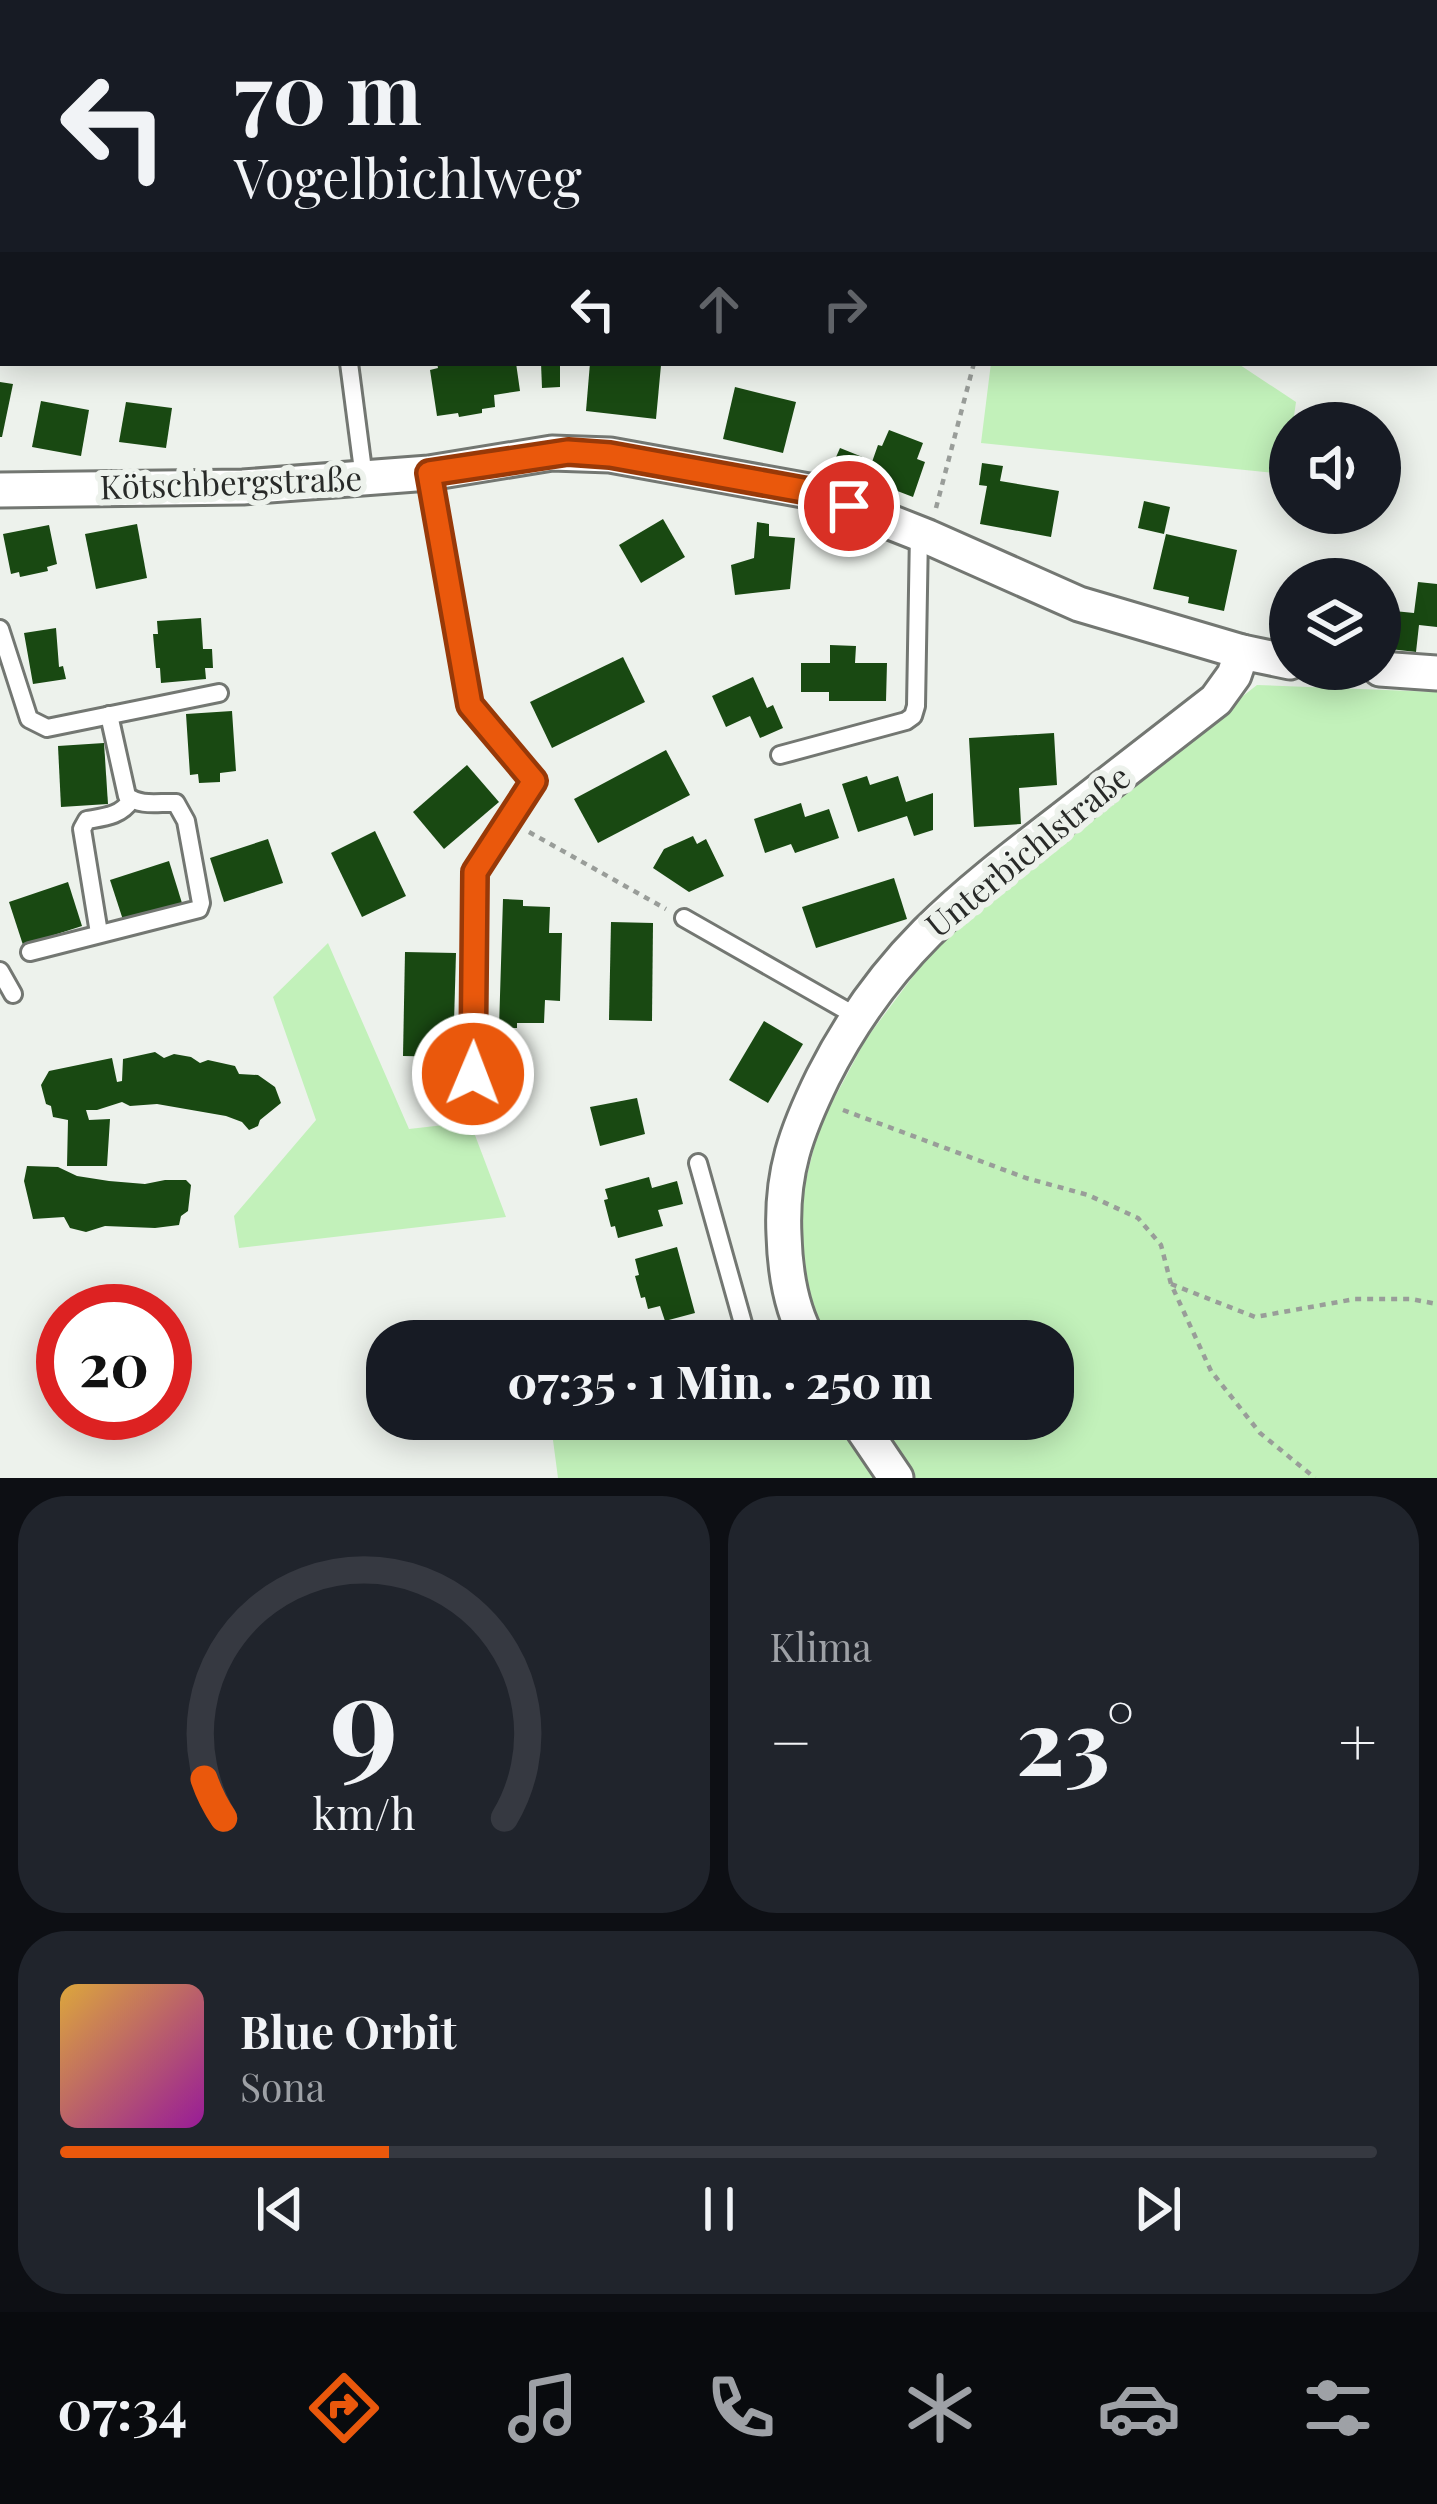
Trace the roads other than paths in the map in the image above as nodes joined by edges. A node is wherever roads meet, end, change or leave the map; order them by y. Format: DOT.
graph roads {
  1 [pos="349,366"];
  2 [pos="429,473"];
  3 [pos="364,478"];
  4 [pos="0,490"];
  5 [pos="924,535"];
  6 [pos="0,629"];
  7 [pos="1242,652"];
  8 [pos="1269,658"];
  9 [pos="1401,670"];
  10 [pos="1437,673"];
  11 [pos="219,693"];
  12 [pos="110,715"];
  13 [pos="780,755"];
  14 [pos="131,800"];
  15 [pos="684,919"];
  16 [pos="99,933"];
  17 [pos="30,952"];
  18 [pos="0,971"];
  19 [pos="13,994"];
  20 [pos="856,1016"];
  21 [pos="473,1074"];
  22 [pos="698,1163"];
  23 [pos="742,1320"];
  24 [pos="801,1320"];
  25 [pos="870,1440"];
  26 [pos="896,1478"];
  1 -- 3 [label="lane"];
  2 -- 3 [label="street, Kötschbergstraße"];
  2 -- 5 [label="street, Kötschbergstraße"];
  2 -- 21 [label="lane"];
  3 -- 4 [label="street, Kötschbergstraße"];
  5 -- 7 [label="street, Kötschbergstraße"];
  5 -- 13 [label="lane"];
  6 -- 12 [label="lane"];
  7 -- 8 [label="street, Kötschbergstraße"];
  7 -- 20 [label="street, Unterbichlstraße"];
  9 -- 10 [label="street"];
  11 -- 12 [label="lane"];
  12 -- 14 [label="lane"];
  14 -- 16 [label="lane"];
  14 -- 16 [label="lane"];
  15 -- 20 [label="lane"];
  16 -- 17 [label="lane"];
  18 -- 19 [label="lane"];
  20 -- 24 [label="street, Unterbichlstraße"];
  22 -- 23 [label="lane"];
  25 -- 26 [label="street"];
}
